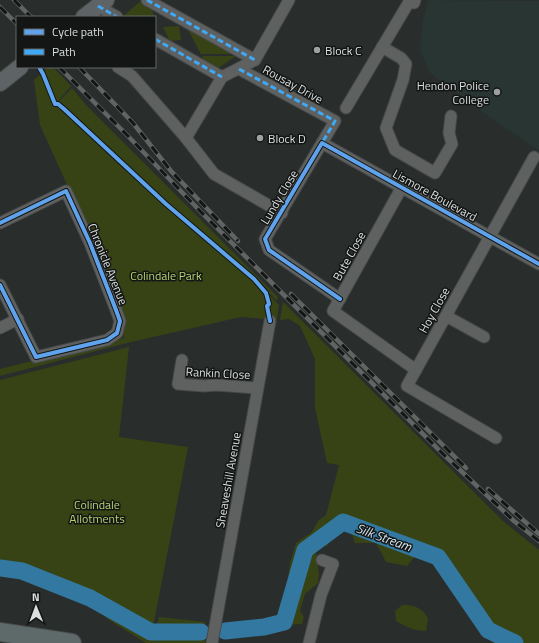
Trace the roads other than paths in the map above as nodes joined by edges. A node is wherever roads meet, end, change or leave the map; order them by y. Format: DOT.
graph roads {
  1 [pos="147,0"];
  2 [pos="289,0"];
  3 [pos="415,0"];
  4 [pos="102,3"];
  5 [pos="85,16"];
  6 [pos="116,16"];
  7 [pos="156,40"];
  8 [pos="382,47"];
  9 [pos="255,60"];
  10 [pos="19,68"];
  11 [pos="120,68"];
  12 [pos="239,69"];
  13 [pos="222,77"];
  14 [pos="0,83"];
  15 [pos="346,108"];
  16 [pos="451,116"];
  17 [pos="186,138"];
  18 [pos="322,143"];
  19 [pos="534,157"];
  20 [pos="402,187"];
  21 [pos="282,213"];
  22 [pos="0,223"];
  23 [pos="490,236"];
  24 [pos="539,264"];
  25 [pos="0,285"];
  26 [pos="340,299"];
  27 [pos="446,316"];
  28 [pos="18,319"];
  29 [pos="270,321"];
  30 [pos="0,328"];
  31 [pos="484,337"];
  32 [pos="182,360"];
  33 [pos="416,370"];
  34 [pos="257,388"];
  35 [pos="496,438"];
  36 [pos="322,560"];
  37 [pos="0,632"];
  38 [pos="72,643"];
  39 [pos="212,643"];
  40 [pos="308,643"];
  1 -- 9 [label="street"];
  2 -- 9 [label="street"];
  3 -- 8 [label="street"];
  4 -- 5 [label="street"];
  4 -- 6 [label="street"];
  7 -- 13 [label="street"];
  8 -- 15 [label="street"];
  8 -- 16 [label="street"];
  9 -- 12 [label="street"];
  10 -- 14 [label="street"];
  11 -- 17 [label="street"];
  12 -- 13 [label="street"];
  12 -- 18 [label="street, Rousay Drive"];
  13 -- 17 [label="street"];
  17 -- 21 [label="street"];
  18 -- 20 [label="street, Lismore Boulevard"];
  18 -- 21 [label="street, Lundy Close"];
  19 -- 23 [label="street, Hoy Close"];
  20 -- 23 [label="street, Lismore Boulevard"];
  20 -- 26 [label="street, Bute Close"];
  21 -- 26 [label="street, Lundy Close"];
  22 -- 28 [label="street, Chronicle Avenue"];
  23 -- 24 [label="street, Lismore Boulevard"];
  23 -- 27 [label="street, Hoy Close"];
  25 -- 28 [label="street"];
  26 -- 33 [label="street, Bute Close"];
  27 -- 31 [label="street"];
  27 -- 33 [label="street, Hoy Close"];
  28 -- 30 [label="street"];
  29 -- 34 [label="street, Sheaveshill Avenue"];
  32 -- 34 [label="street, Rankin Close"];
  33 -- 35 [label="street, Hoy Close"];
  34 -- 39 [label="street, Sheaveshill Avenue"];
  36 -- 40 [label="street"];
  37 -- 38 [label="main road"];
}
